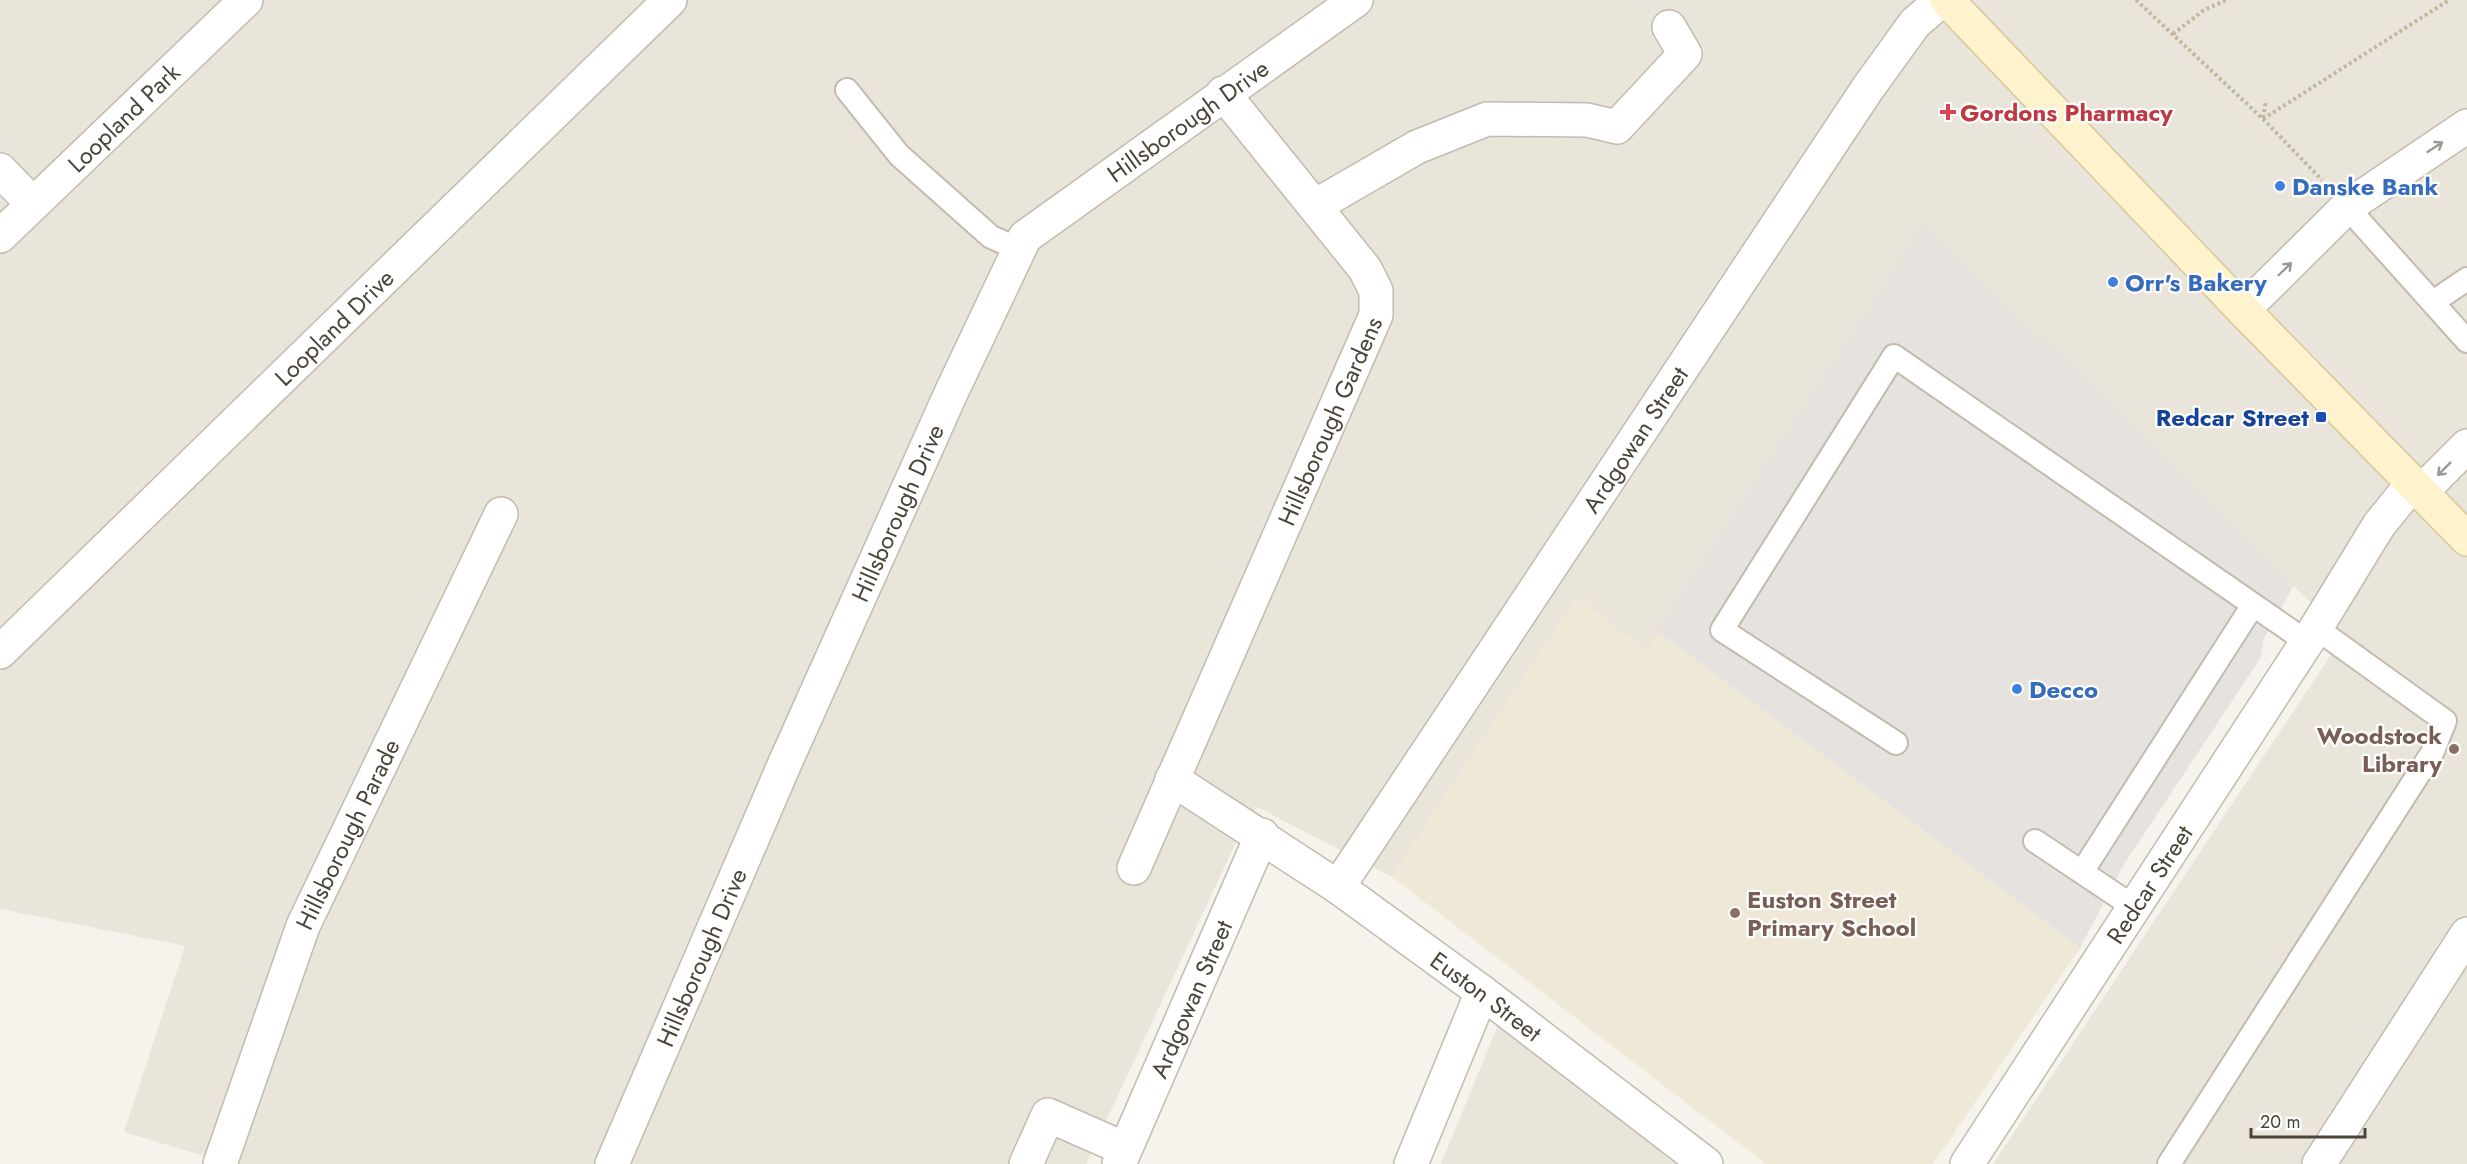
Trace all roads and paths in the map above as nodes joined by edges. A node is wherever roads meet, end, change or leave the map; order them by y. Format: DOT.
graph roads {
  1 [pos="246,0"];
  2 [pos="670,0"];
  3 [pos="1356,0"];
  4 [pos="1942,0"];
  5 [pos="1947,0"];
  6 [pos="2136,0"];
  7 [pos="2226,0"];
  8 [pos="2449,0"];
  9 [pos="1669,27"];
  10 [pos="2172,34"];
  11 [pos="847,90"];
  12 [pos="1223,93"];
  13 [pos="2266,100"];
  14 [pos="2263,119"];
  15 [pos="2467,126"];
  16 [pos="0,170"];
  17 [pos="33,204"];
  18 [pos="1315,206"];
  19 [pos="2347,207"];
  20 [pos="0,236"];
  21 [pos="1019,249"];
  22 [pos="2467,279"];
  23 [pos="2433,302"];
  24 [pos="2242,310"];
  25 [pos="2467,341"];
  26 [pos="2467,446"];
  27 [pos="2409,479"];
  28 [pos="501,514"];
  29 [pos="2467,539"];
  30 [pos="2253,605"];
  31 [pos="2311,635"];
  32 [pos="0,652"];
  33 [pos="1896,743"];
  34 [pos="1172,779"];
  35 [pos="1262,835"];
  36 [pos="2035,841"];
  37 [pos="1134,868"];
  38 [pos="2082,872"];
  39 [pos="1338,887"];
  40 [pos="2134,907"];
  41 [pos="2467,934"];
  42 [pos="1482,992"];
  43 [pos="1122,1157"];
  44 [pos="1686,1158"];
  45 [pos="220,1164"];
  46 [pos="612,1164"];
  47 [pos="1026,1164"];
  48 [pos="1411,1164"];
  49 [pos="1967,1164"];
  50 [pos="2169,1164"];
  51 [pos="2319,1164"];
  1 -- 17 [label="street, Loopland Park"];
  2 -- 32 [label="street, Loopland Drive"];
  3 -- 12 [label="street, Hillsborough Drive"];
  4 -- 39 [label="street, Ardgowan Street"];
  5 -- 24 [label="street"];
  6 -- 10 [label="path"];
  7 -- 10 [label="path"];
  8 -- 14 [label="path"];
  9 -- 18 [label="street"];
  10 -- 14 [label="path"];
  11 -- 21 [label="lane"];
  12 -- 18 [label="street, Hillsborough Gardens"];
  12 -- 21 [label="street, Hillsborough Drive"];
  13 -- 14 [label="path"];
  14 -- 19 [label="path"];
  19 -- 15 [label="street, one-way"];
  16 -- 17 [label="street"];
  17 -- 20 [label="street, Loopland Park"];
  18 -- 34 [label="street, Hillsborough Gardens"];
  19 -- 23 [label="lane"];
  24 -- 19 [label="street, one-way"];
  21 -- 46 [label="street, Hillsborough Drive"];
  22 -- 23 [label="lane"];
  23 -- 25 [label="lane"];
  24 -- 27 [label="street"];
  26 -- 27 [label="street, Redcar Street, one-way"];
  27 -- 29 [label="street"];
  27 -- 31 [label="street, Redcar Street"];
  28 -- 45 [label="street, Hillsborough Parade"];
  30 -- 31 [label="lane"];
  30 -- 33 [label="lane"];
  30 -- 38 [label="lane"];
  31 -- 40 [label="street, Redcar Street"];
  31 -- 50 [label="lane"];
  34 -- 35 [label="street"];
  34 -- 37 [label="street, Hillsborough Gardens"];
  35 -- 39 [label="street, Euston Street"];
  35 -- 43 [label="street, Ardgowan Street"];
  36 -- 38 [label="lane"];
  38 -- 40 [label="lane"];
  39 -- 42 [label="street, Euston Street"];
  40 -- 49 [label="street, Redcar Street"];
  41 -- 51 [label="street"];
  42 -- 44 [label="street, Euston Street"];
  42 -- 48 [label="street"];
  43 -- 47 [label="street"];
}
